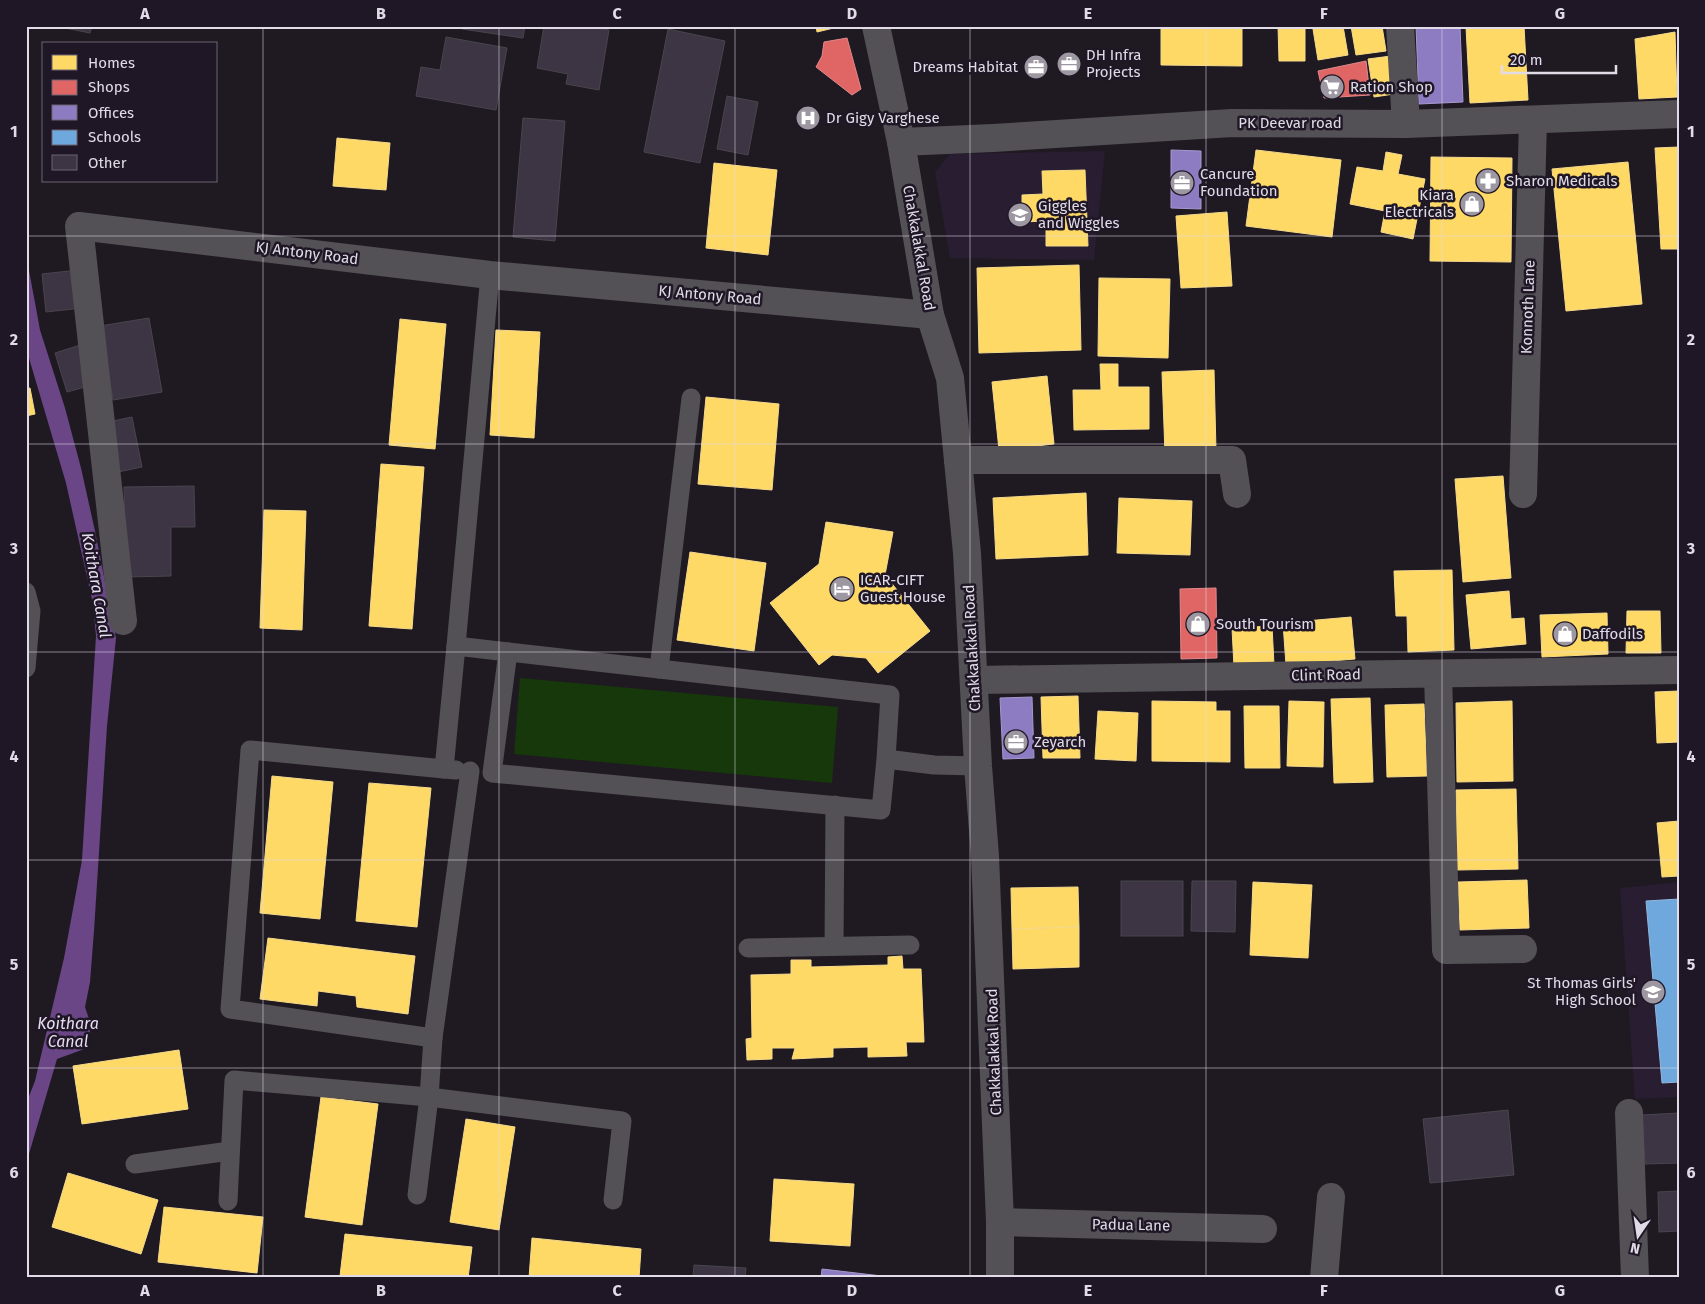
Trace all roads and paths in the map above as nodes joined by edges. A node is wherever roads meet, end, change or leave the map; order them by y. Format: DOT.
graph roads {
  1 [pos="876,26"];
  2 [pos="1400,26"];
  3 [pos="1679,114"];
  4 [pos="1532,120"];
  5 [pos="1406,124"];
  6 [pos="901,142"];
  7 [pos="490,275"];
  8 [pos="930,315"];
  9 [pos="691,398"];
  10 [pos="958,460"];
  11 [pos="1237,494"];
  12 [pos="1523,494"];
  13 [pos="26,592"];
  14 [pos="123,621"];
  15 [pos="456,646"];
  16 [pos="508,652"];
  17 [pos="26,668"];
  18 [pos="659,669"];
  19 [pos="1679,670"];
  20 [pos="1438,674"];
  21 [pos="974,680"];
  22 [pos="886,759"];
  23 [pos="978,766"];
  24 [pos="444,769"];
  25 [pos="470,771"];
  26 [pos="492,773"];
  27 [pos="835,806"];
  28 [pos="910,945"];
  29 [pos="834,946"];
  30 [pos="748,948"];
  31 [pos="1523,949"];
  32 [pos="434,1038"];
  33 [pos="429,1097"];
  34 [pos="1629,1113"];
  35 [pos="230,1151"];
  36 [pos="136,1164"];
  37 [pos="418,1195"];
  38 [pos="1331,1197"];
  39 [pos="612,1200"];
  40 [pos="228,1202"];
  41 [pos="1000,1222"];
  42 [pos="1263,1229"];
  43 [pos="1000,1278"];
  44 [pos="1324,1278"];
  45 [pos="1635,1278"];
  1 -- 6 [label="street, Chakkalakkal Road"];
  2 -- 5 [label="street"];
  3 -- 4 [label="street, PK Deevar road"];
  4 -- 5 [label="street, PK Deevar road"];
  4 -- 12 [label="street, Konnoth Lane"];
  5 -- 6 [label="street, PK Deevar road"];
  6 -- 8 [label="street, Chakkalakkal Road"];
  7 -- 8 [label="street, KJ Antony Road"];
  7 -- 14 [label="street, KJ Antony Road"];
  7 -- 15 [label="lane"];
  8 -- 10 [label="street, Chakkalakkal Road"];
  9 -- 18 [label="lane"];
  10 -- 11 [label="street"];
  10 -- 21 [label="street, Chakkalakkal Road"];
  13 -- 17 [label="lane"];
  15 -- 16 [label="lane"];
  15 -- 24 [label="lane"];
  16 -- 18 [label="lane"];
  16 -- 26 [label="lane"];
  18 -- 22 [label="lane"];
  19 -- 20 [label="street, Clint Road"];
  20 -- 21 [label="street, Clint Road"];
  20 -- 31 [label="street"];
  21 -- 23 [label="street, Chakkalakkal Road"];
  22 -- 23 [label="lane"];
  22 -- 27 [label="lane"];
  23 -- 41 [label="street, Chakkalakkal Road"];
  24 -- 25 [label="lane"];
  24 -- 32 [label="lane"];
  25 -- 26 [label="lane"];
  25 -- 32 [label="lane"];
  26 -- 27 [label="lane"];
  27 -- 29 [label="lane"];
  28 -- 29 [label="lane"];
  29 -- 30 [label="lane"];
  32 -- 33 [label="lane"];
  33 -- 35 [label="lane"];
  33 -- 37 [label="lane"];
  33 -- 39 [label="lane"];
  34 -- 45 [label="street"];
  35 -- 36 [label="lane"];
  35 -- 40 [label="lane"];
  38 -- 44 [label="street"];
  41 -- 42 [label="street, Padua Lane"];
  41 -- 43 [label="street, Chakkalakkal Road"];
}
